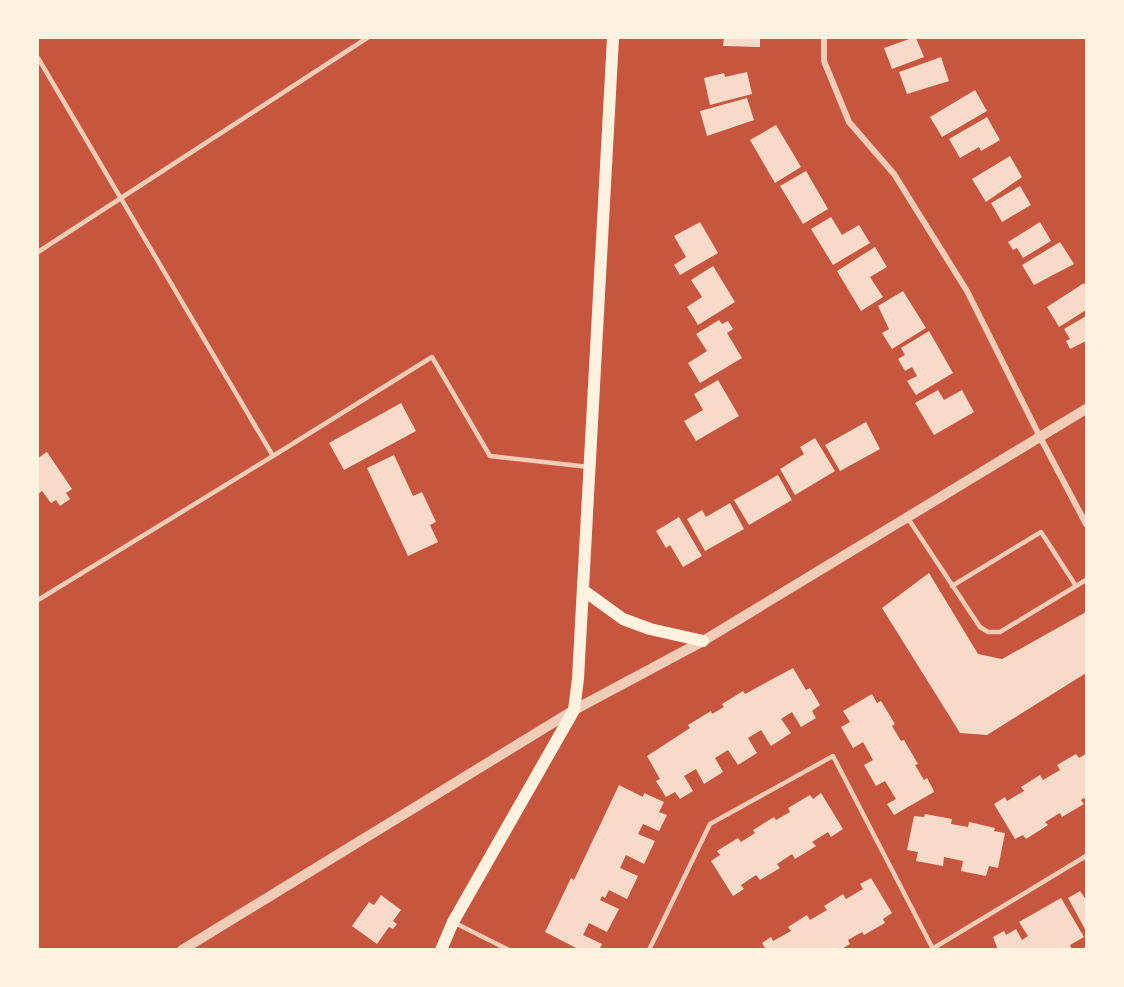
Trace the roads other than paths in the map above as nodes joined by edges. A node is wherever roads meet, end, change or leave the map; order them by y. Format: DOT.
graph roads {
  1 [pos="367,38"];
  2 [pos="613,38"];
  3 [pos="824,38"];
  4 [pos="38,58"];
  5 [pos="120,199"];
  6 [pos="38,252"];
  7 [pos="1086,409"];
  8 [pos="1040,437"];
  9 [pos="273,456"];
  10 [pos="590,467"];
  11 [pos="907,517"];
  12 [pos="1086,524"];
  13 [pos="1086,580"];
  14 [pos="952,586"];
  15 [pos="1076,586"];
  16 [pos="583,590"];
  17 [pos="38,600"];
  18 [pos="703,641"];
  19 [pos="574,710"];
  20 [pos="1086,856"];
  21 [pos="453,922"];
  22 [pos="932,949"];
  23 [pos="182,950"];
  24 [pos="441,950"];
  25 [pos="509,950"];
  26 [pos="649,950"];
  1 -- 5 [label="lane"];
  2 -- 10 [label="main road"];
  3 -- 8 [label="street"];
  4 -- 5 [label="lane"];
  5 -- 6 [label="lane"];
  5 -- 9 [label="lane"];
  7 -- 8 [label="street"];
  8 -- 11 [label="street"];
  8 -- 12 [label="street"];
  9 -- 10 [label="lane"];
  9 -- 17 [label="lane"];
  10 -- 16 [label="main road"];
  11 -- 14 [label="lane"];
  11 -- 18 [label="street"];
  13 -- 15 [label="lane"];
  14 -- 15 [label="lane"];
  14 -- 15 [label="lane"];
  16 -- 18 [label="main road"];
  16 -- 19 [label="main road"];
  18 -- 19 [label="street"];
  19 -- 21 [label="main road"];
  19 -- 23 [label="street"];
  20 -- 22 [label="lane"];
  21 -- 24 [label="main road"];
  21 -- 25 [label="lane"];
  22 -- 26 [label="lane"];
}
